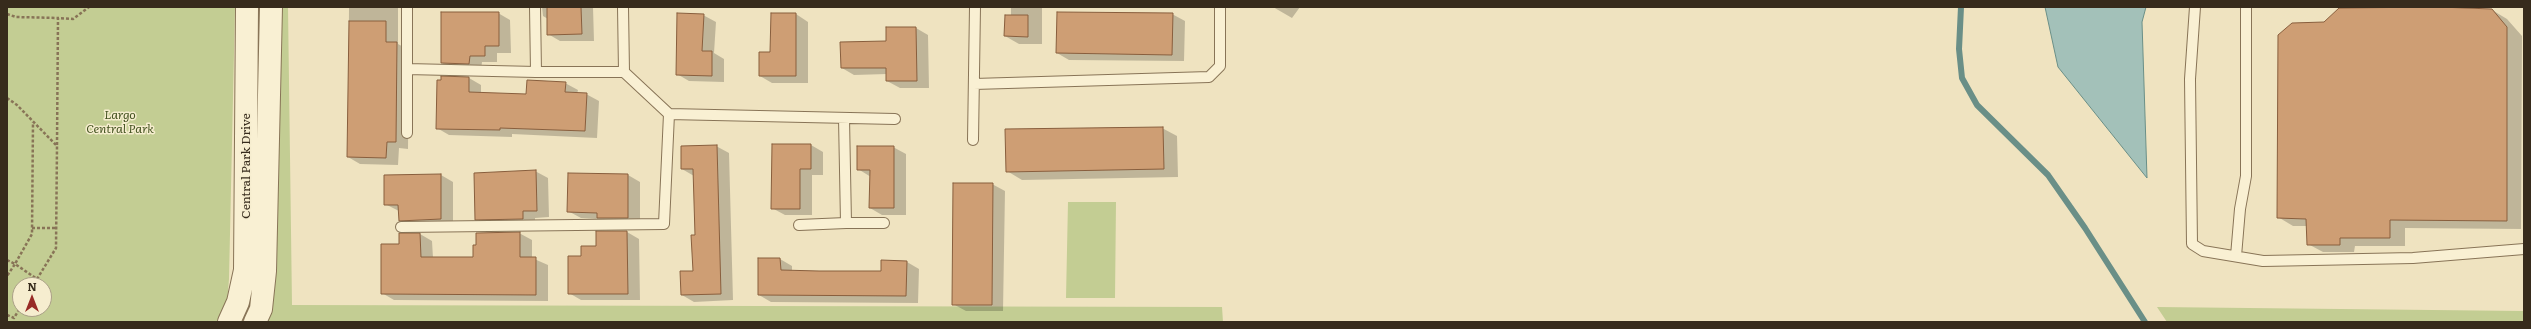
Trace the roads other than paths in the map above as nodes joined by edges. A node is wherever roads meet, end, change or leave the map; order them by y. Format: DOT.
graph roads {
  1 [pos="246,7"];
  2 [pos="271,7"];
  3 [pos="407,7"];
  4 [pos="535,7"];
  5 [pos="623,7"];
  6 [pos="975,7"];
  7 [pos="1220,7"];
  8 [pos="2195,7"];
  9 [pos="2246,7"];
  10 [pos="407,69"];
  11 [pos="536,72"];
  12 [pos="624,72"];
  13 [pos="974,84"];
  14 [pos="669,114"];
  15 [pos="844,118"];
  16 [pos="895,119"];
  17 [pos="407,133"];
  18 [pos="973,140"];
  19 [pos="846,224"];
  20 [pos="884,224"];
  21 [pos="799,225"];
  22 [pos="401,227"];
  23 [pos="2524,249"];
  24 [pos="2236,256"];
  25 [pos="229,322"];
  26 [pos="255,322"];
  1 -- 25 [label="street, Central Park Drive"];
  2 -- 26 [label="street, Central Park Drive"];
  3 -- 10 [label="lane"];
  4 -- 11 [label="lane"];
  5 -- 12 [label="lane"];
  6 -- 13 [label="lane"];
  7 -- 13 [label="lane"];
  8 -- 24 [label="lane"];
  9 -- 24 [label="lane"];
  10 -- 11 [label="lane"];
  10 -- 17 [label="lane"];
  11 -- 12 [label="lane"];
  12 -- 14 [label="lane"];
  13 -- 18 [label="lane"];
  14 -- 15 [label="lane"];
  14 -- 22 [label="lane"];
  15 -- 16 [label="lane"];
  15 -- 19 [label="lane"];
  19 -- 20 [label="lane"];
  19 -- 21 [label="lane"];
  23 -- 24 [label="lane"];
}
